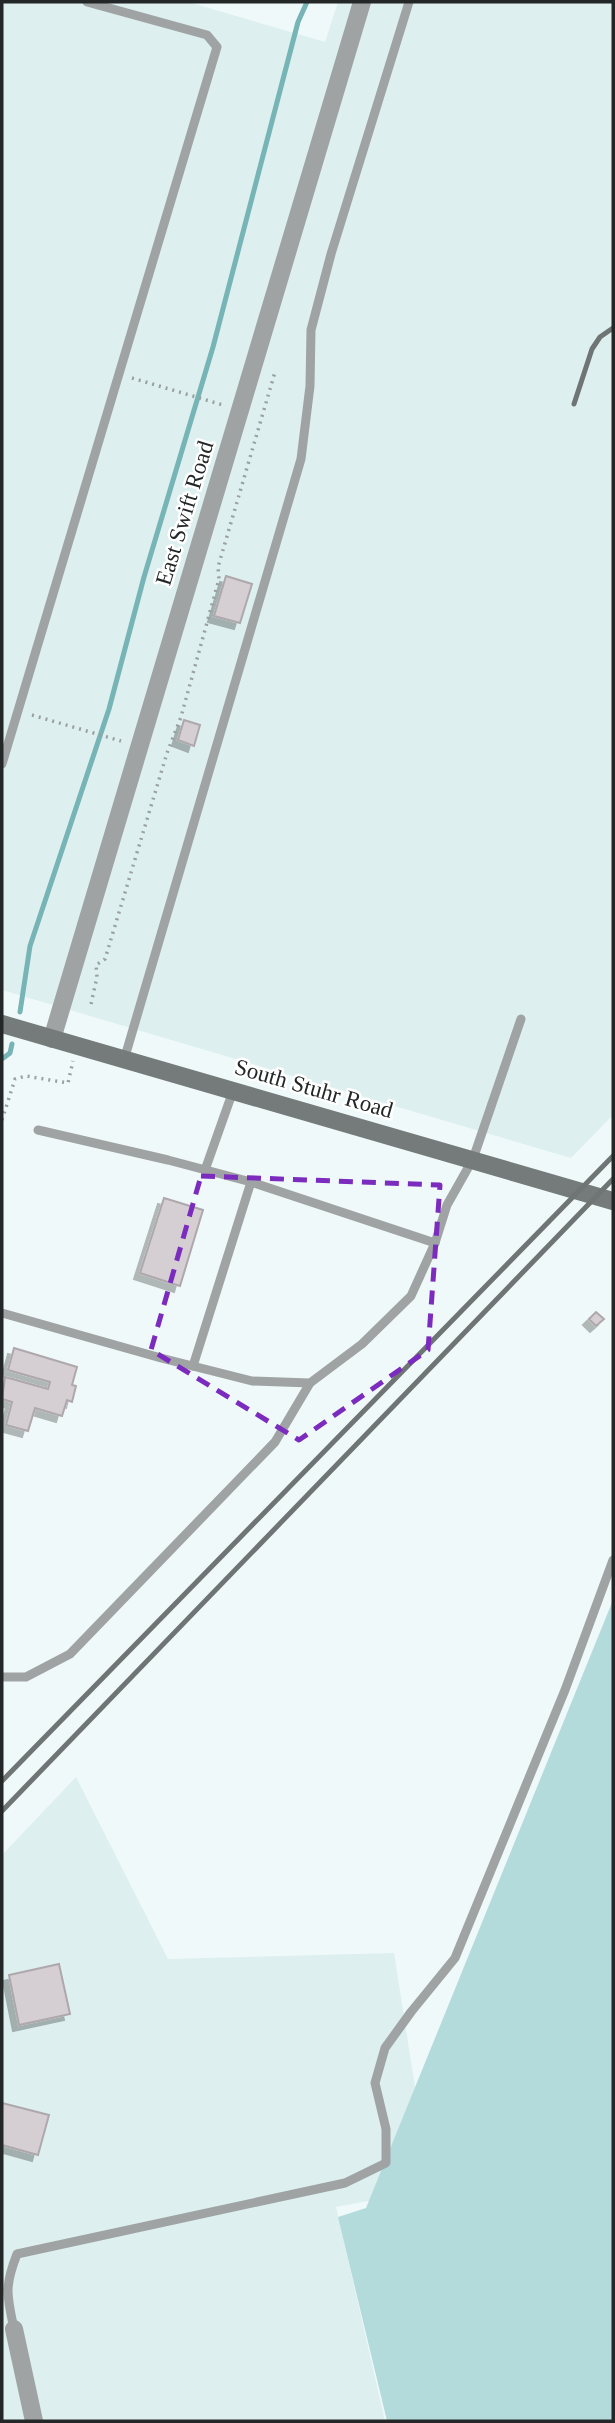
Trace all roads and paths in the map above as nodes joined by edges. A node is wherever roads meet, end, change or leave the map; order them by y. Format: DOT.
graph roads {
  1 [pos="87,2"];
  2 [pos="362,2"];
  3 [pos="409,2"];
  4 [pos="275,372"];
  5 [pos="132,378"];
  6 [pos="223,405"];
  7 [pos="32,715"];
  8 [pos="121,741"];
  9 [pos="2,764"];
  10 [pos="91,1004"];
  11 [pos="521,1019"];
  12 [pos="2,1024"];
  13 [pos="52,1039"];
  14 [pos="124,1060"];
  15 [pos="73,1061"];
  16 [pos="233,1091"];
  17 [pos="2,1120"];
  18 [pos="38,1130"];
  19 [pos="473,1159"];
  20 [pos="205,1170"];
  21 [pos="250,1182"];
  22 [pos="613,1201"];
  23 [pos="435,1242"];
  24 [pos="2,1313"];
  25 [pos="193,1366"];
  26 [pos="310,1383"];
  27 [pos="613,1560"];
  28 [pos="2,1677"];
  29 [pos="6,2270"];
  30 [pos="14,2329"];
  31 [pos="34,2421"];
  1 -- 9 [label="lane"];
  2 -- 13 [label="street, East Swift Road"];
  3 -- 14 [label="lane"];
  4 -- 10 [label="path"];
  5 -- 6 [label="path"];
  7 -- 8 [label="path"];
  11 -- 19 [label="lane"];
  12 -- 13 [label="main road, South Stuhr Road"];
  13 -- 14 [label="main road, South Stuhr Road"];
  14 -- 16 [label="main road, South Stuhr Road"];
  15 -- 17 [label="path"];
  16 -- 19 [label="main road, South Stuhr Road"];
  16 -- 20 [label="lane"];
  18 -- 20 [label="lane"];
  19 -- 22 [label="main road, South Stuhr Road"];
  19 -- 23 [label="lane"];
  20 -- 21 [label="lane"];
  21 -- 23 [label="lane"];
  21 -- 25 [label="lane"];
  23 -- 26 [label="lane"];
  24 -- 25 [label="lane"];
  25 -- 26 [label="lane"];
  26 -- 28 [label="lane"];
  27 -- 29 [label="lane"];
  29 -- 30 [label="lane"];
  30 -- 31 [label="street"];
}
